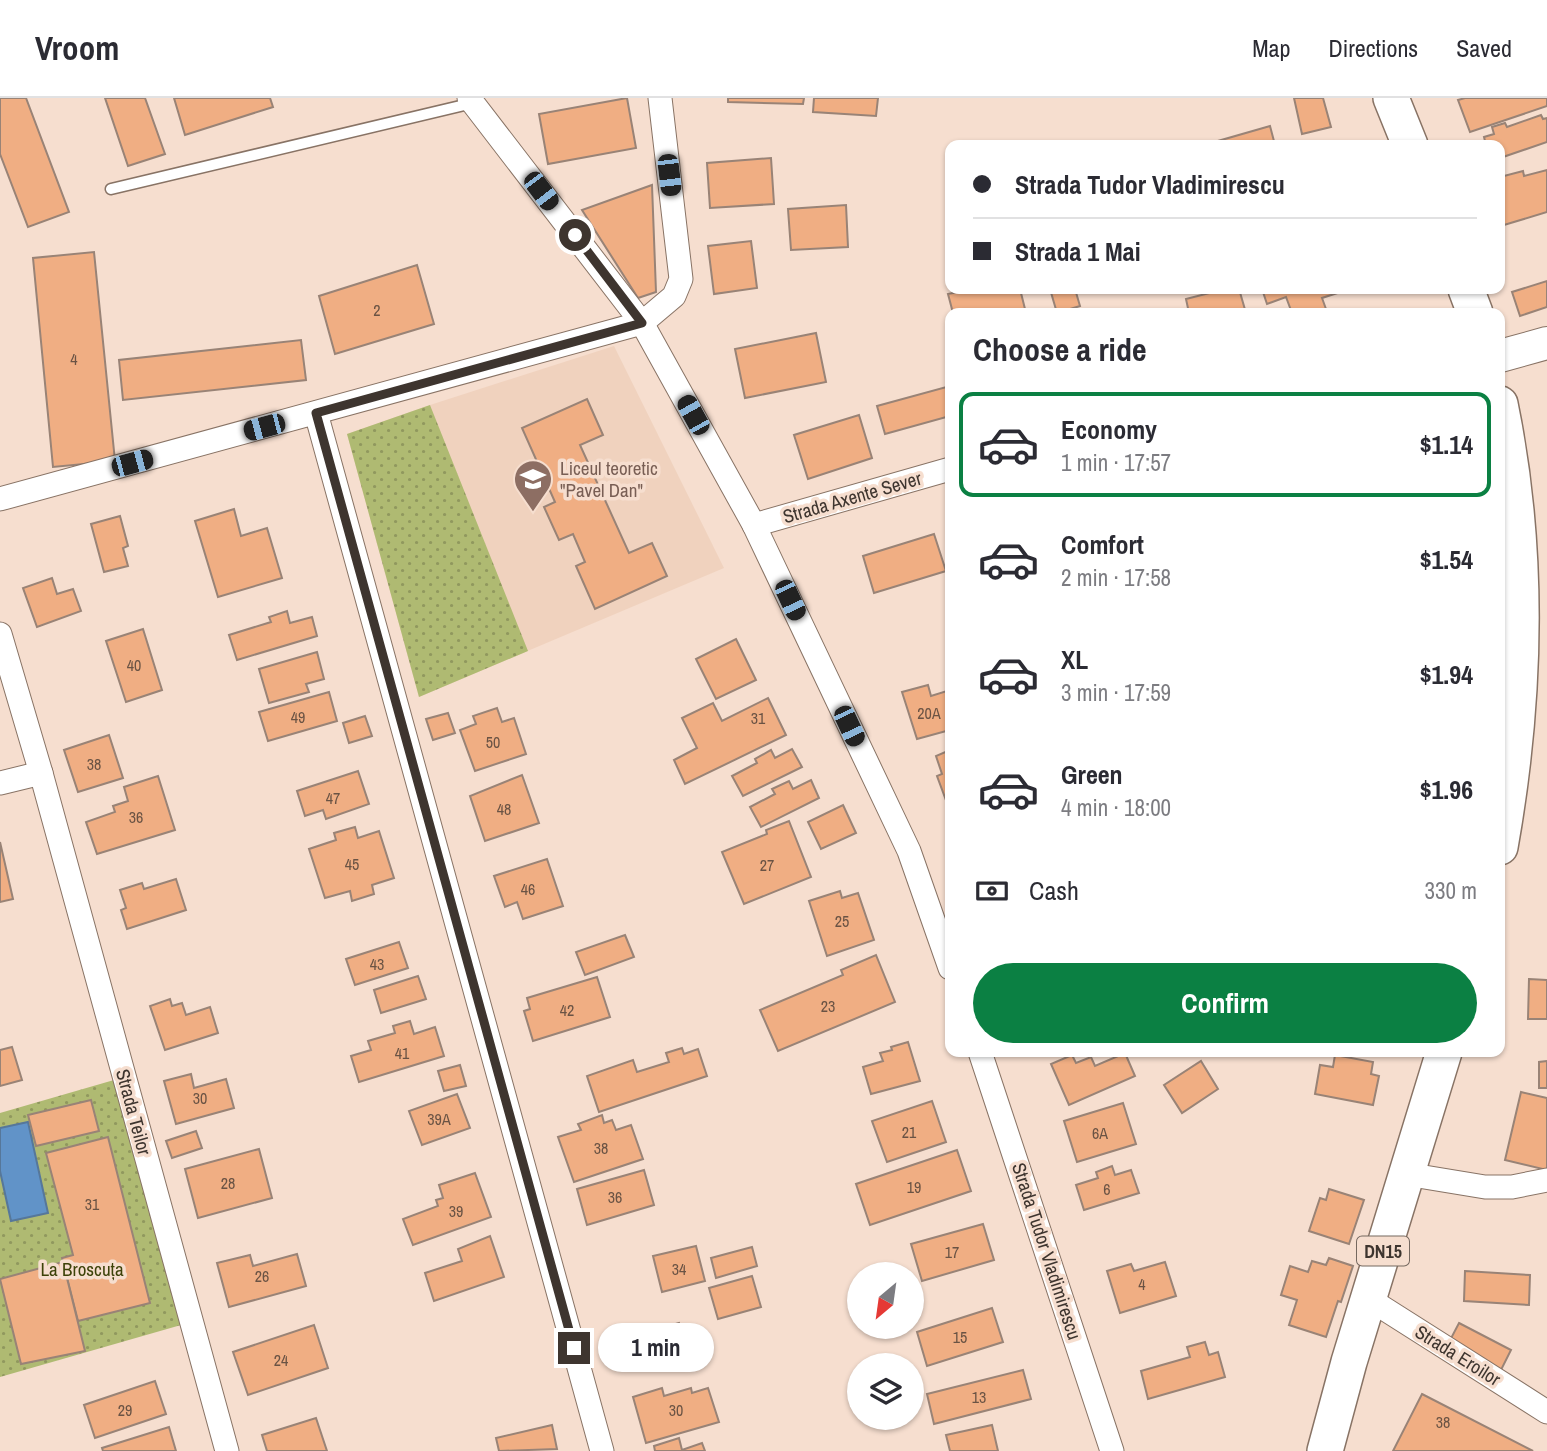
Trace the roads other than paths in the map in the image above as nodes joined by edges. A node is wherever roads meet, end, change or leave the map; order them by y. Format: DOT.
graph roads {
  1 [pos="660,98"];
  2 [pos="1391,98"];
  3 [pos="471,100"];
  4 [pos="1408,140"];
  5 [pos="111,189"];
  6 [pos="642,323"];
  7 [pos="1547,343"];
  8 [pos="1505,355"];
  9 [pos="316,413"];
  10 [pos="1505,439"];
  11 [pos="945,470"];
  12 [pos="0,499"];
  13 [pos="754,525"];
  14 [pos="0,634"];
  15 [pos="41,773"];
  16 [pos="0,783"];
  17 [pos="1505,814"];
  18 [pos="945,954"];
  19 [pos="982,1057"];
  20 [pos="1442,1057"];
  21 [pos="1406,1174"];
  22 [pos="1547,1180"];
  23 [pos="1369,1298"];
  24 [pos="1547,1412"];
  25 [pos="227,1451"];
  26 [pos="602,1451"];
  27 [pos="1112,1451"];
  28 [pos="1325,1451"];
  1 -- 6 [label="street"];
  2 -- 4 [label="main road"];
  3 -- 5 [label="lane"];
  3 -- 6 [label="street"];
  6 -- 9 [label="street"];
  6 -- 13 [label="street"];
  7 -- 8 [label="street"];
  9 -- 12 [label="street"];
  9 -- 26 [label="street"];
  10 -- 17 [label="main road"];
  11 -- 13 [label="street, Strada Axente Sever"];
  13 -- 18 [label="street"];
  14 -- 15 [label="street, Strada Teilor"];
  15 -- 16 [label="street"];
  15 -- 25 [label="street, Strada Teilor"];
  19 -- 27 [label="street, Strada Tudor Vladimirescu"];
  20 -- 21 [label="main road, DN15"];
  21 -- 22 [label="street"];
  21 -- 23 [label="main road, DN15"];
  23 -- 24 [label="street, Strada Eroilor"];
  23 -- 28 [label="main road, DN15"];
}
